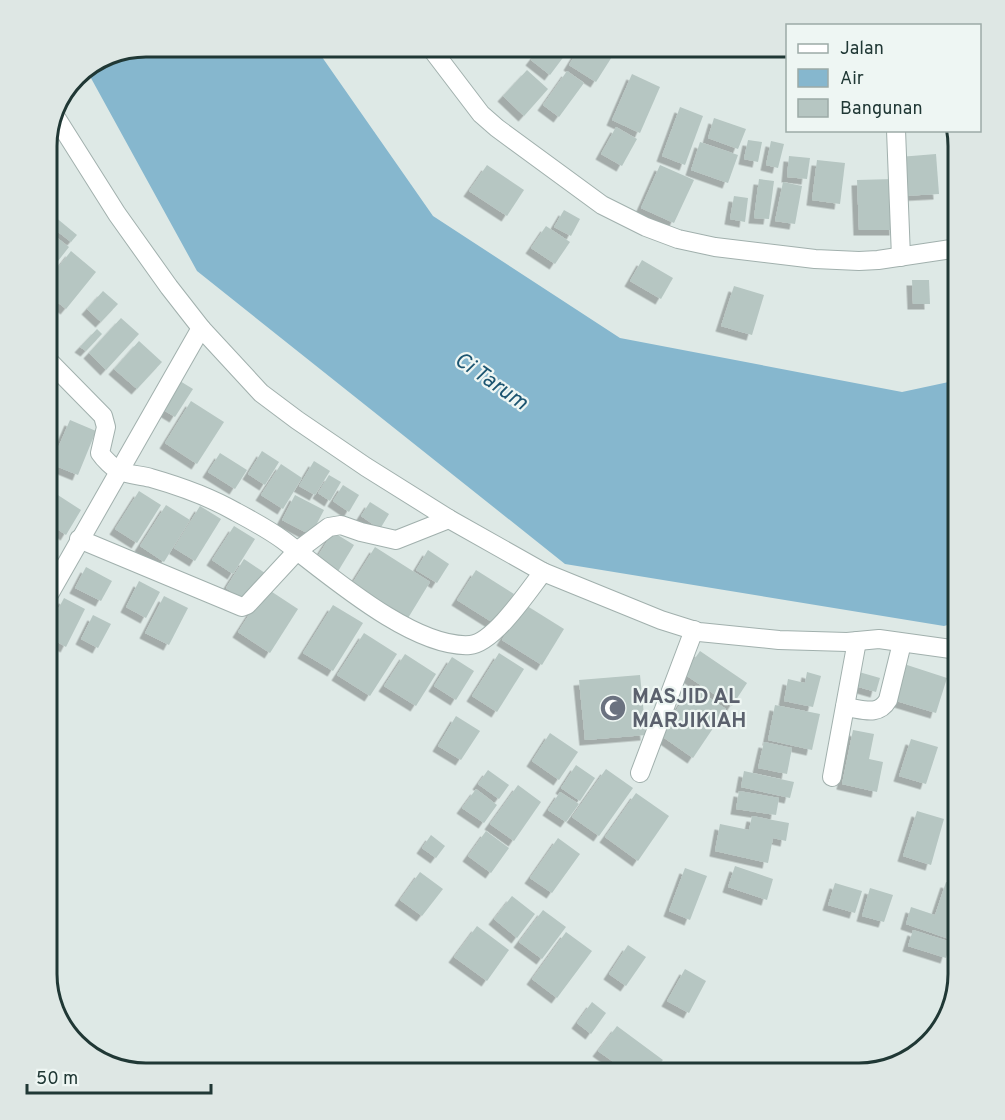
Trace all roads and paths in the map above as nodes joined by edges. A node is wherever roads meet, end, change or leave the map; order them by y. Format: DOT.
graph roads {
  1 [pos="438,57"];
  2 [pos="60,124"];
  3 [pos="896,132"];
  4 [pos="948,250"];
  5 [pos="901,257"];
  6 [pos="201,328"];
  7 [pos="57,368"];
  8 [pos="118,471"];
  9 [pos="449,519"];
  10 [pos="79,539"];
  11 [pos="297,551"];
  12 [pos="543,572"];
  13 [pos="57,580"];
  14 [pos="694,630"];
  15 [pos="852,641"];
  16 [pos="902,643"];
  17 [pos="948,649"];
  18 [pos="845,707"];
  19 [pos="640,773"];
  20 [pos="832,777"];
  1 -- 5 [label="street"];
  2 -- 6 [label="street"];
  3 -- 5 [label="street"];
  4 -- 5 [label="street"];
  6 -- 8 [label="street"];
  6 -- 9 [label="street"];
  7 -- 8 [label="street"];
  8 -- 10 [label="street"];
  8 -- 11 [label="street"];
  9 -- 11 [label="street"];
  9 -- 12 [label="street"];
  10 -- 11 [label="street"];
  10 -- 13 [label="street"];
  11 -- 12 [label="street"];
  12 -- 14 [label="street"];
  14 -- 15 [label="street"];
  14 -- 19 [label="street"];
  15 -- 16 [label="street"];
  15 -- 18 [label="street"];
  16 -- 17 [label="street"];
  16 -- 18 [label="street"];
  18 -- 20 [label="street"];
}
